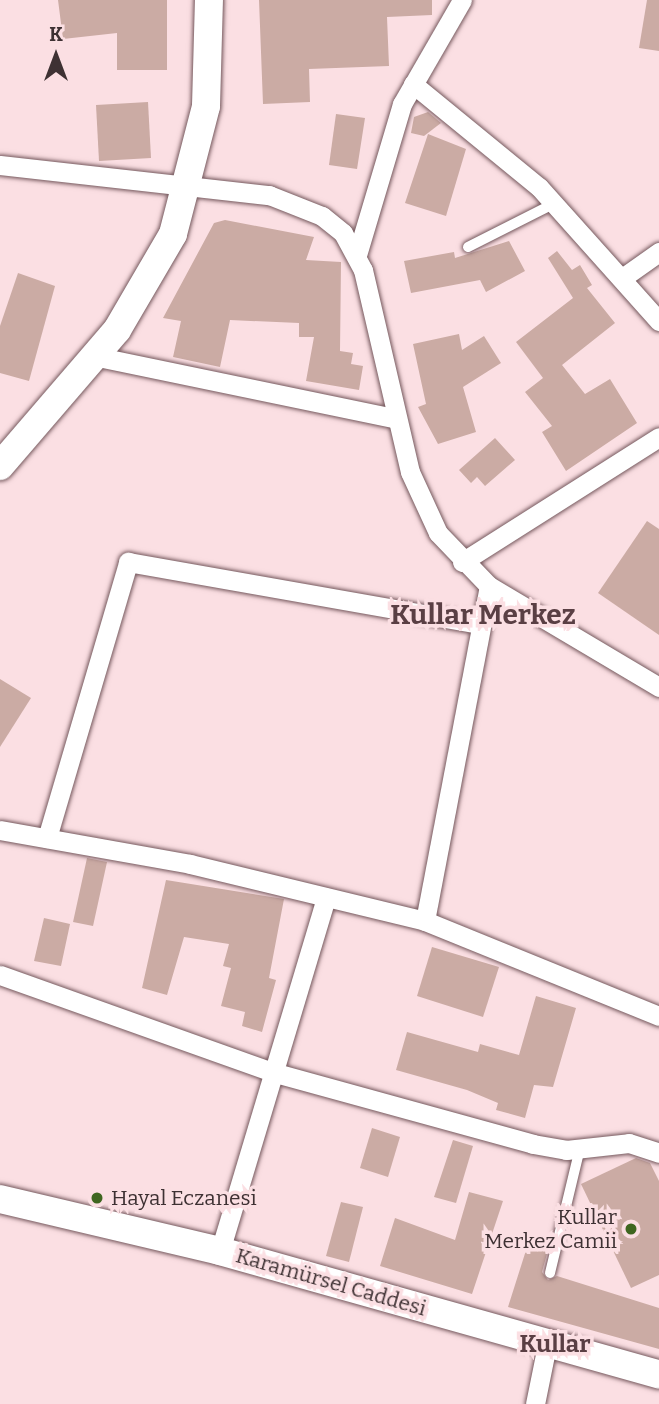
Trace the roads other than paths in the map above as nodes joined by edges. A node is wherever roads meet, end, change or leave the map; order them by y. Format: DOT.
graph roads {
  1 [pos="209,0"];
  2 [pos="462,0"];
  3 [pos="413,84"];
  4 [pos="0,164"];
  5 [pos="189,187"];
  6 [pos="555,203"];
  7 [pos="468,247"];
  8 [pos="659,252"];
  9 [pos="357,255"];
  10 [pos="625,276"];
  11 [pos="659,321"];
  12 [pos="94,356"];
  13 [pos="397,419"];
  14 [pos="659,437"];
  15 [pos="0,466"];
  16 [pos="462,562"];
  17 [pos="489,586"];
  18 [pos="480,624"];
  19 [pos="659,687"];
  20 [pos="0,830"];
  21 [pos="47,838"];
  22 [pos="326,898"];
  23 [pos="425,921"];
  24 [pos="0,975"];
  25 [pos="659,1016"];
  26 [pos="272,1072"];
  27 [pos="580,1148"];
  28 [pos="659,1153"];
  29 [pos="0,1199"];
  30 [pos="220,1251"];
  31 [pos="550,1273"];
  32 [pos="547,1345"];
  33 [pos="659,1374"];
  34 [pos="534,1404"];
  1 -- 5 [label="main road"];
  2 -- 3 [label="street"];
  3 -- 6 [label="street"];
  3 -- 9 [label="street"];
  4 -- 5 [label="street"];
  5 -- 9 [label="street"];
  5 -- 12 [label="main road"];
  6 -- 7 [label="lane"];
  6 -- 10 [label="street"];
  8 -- 10 [label="street"];
  9 -- 13 [label="street"];
  10 -- 11 [label="street"];
  12 -- 13 [label="street"];
  12 -- 15 [label="main road"];
  13 -- 16 [label="street"];
  14 -- 16 [label="street"];
  16 -- 17 [label="street"];
  17 -- 18 [label="street"];
  17 -- 19 [label="street"];
  18 -- 21 [label="street"];
  18 -- 23 [label="street"];
  20 -- 21 [label="street"];
  21 -- 22 [label="street"];
  22 -- 23 [label="street"];
  22 -- 26 [label="street"];
  23 -- 25 [label="street"];
  24 -- 26 [label="street"];
  26 -- 27 [label="street"];
  26 -- 30 [label="street"];
  27 -- 28 [label="street"];
  27 -- 31 [label="lane"];
  29 -- 30 [label="main road, Karamürsel Caddesi"];
  30 -- 32 [label="main road, Karamürsel Caddesi"];
  32 -- 33 [label="main road, Karamürsel Caddesi"];
  32 -- 34 [label="street"];
}
